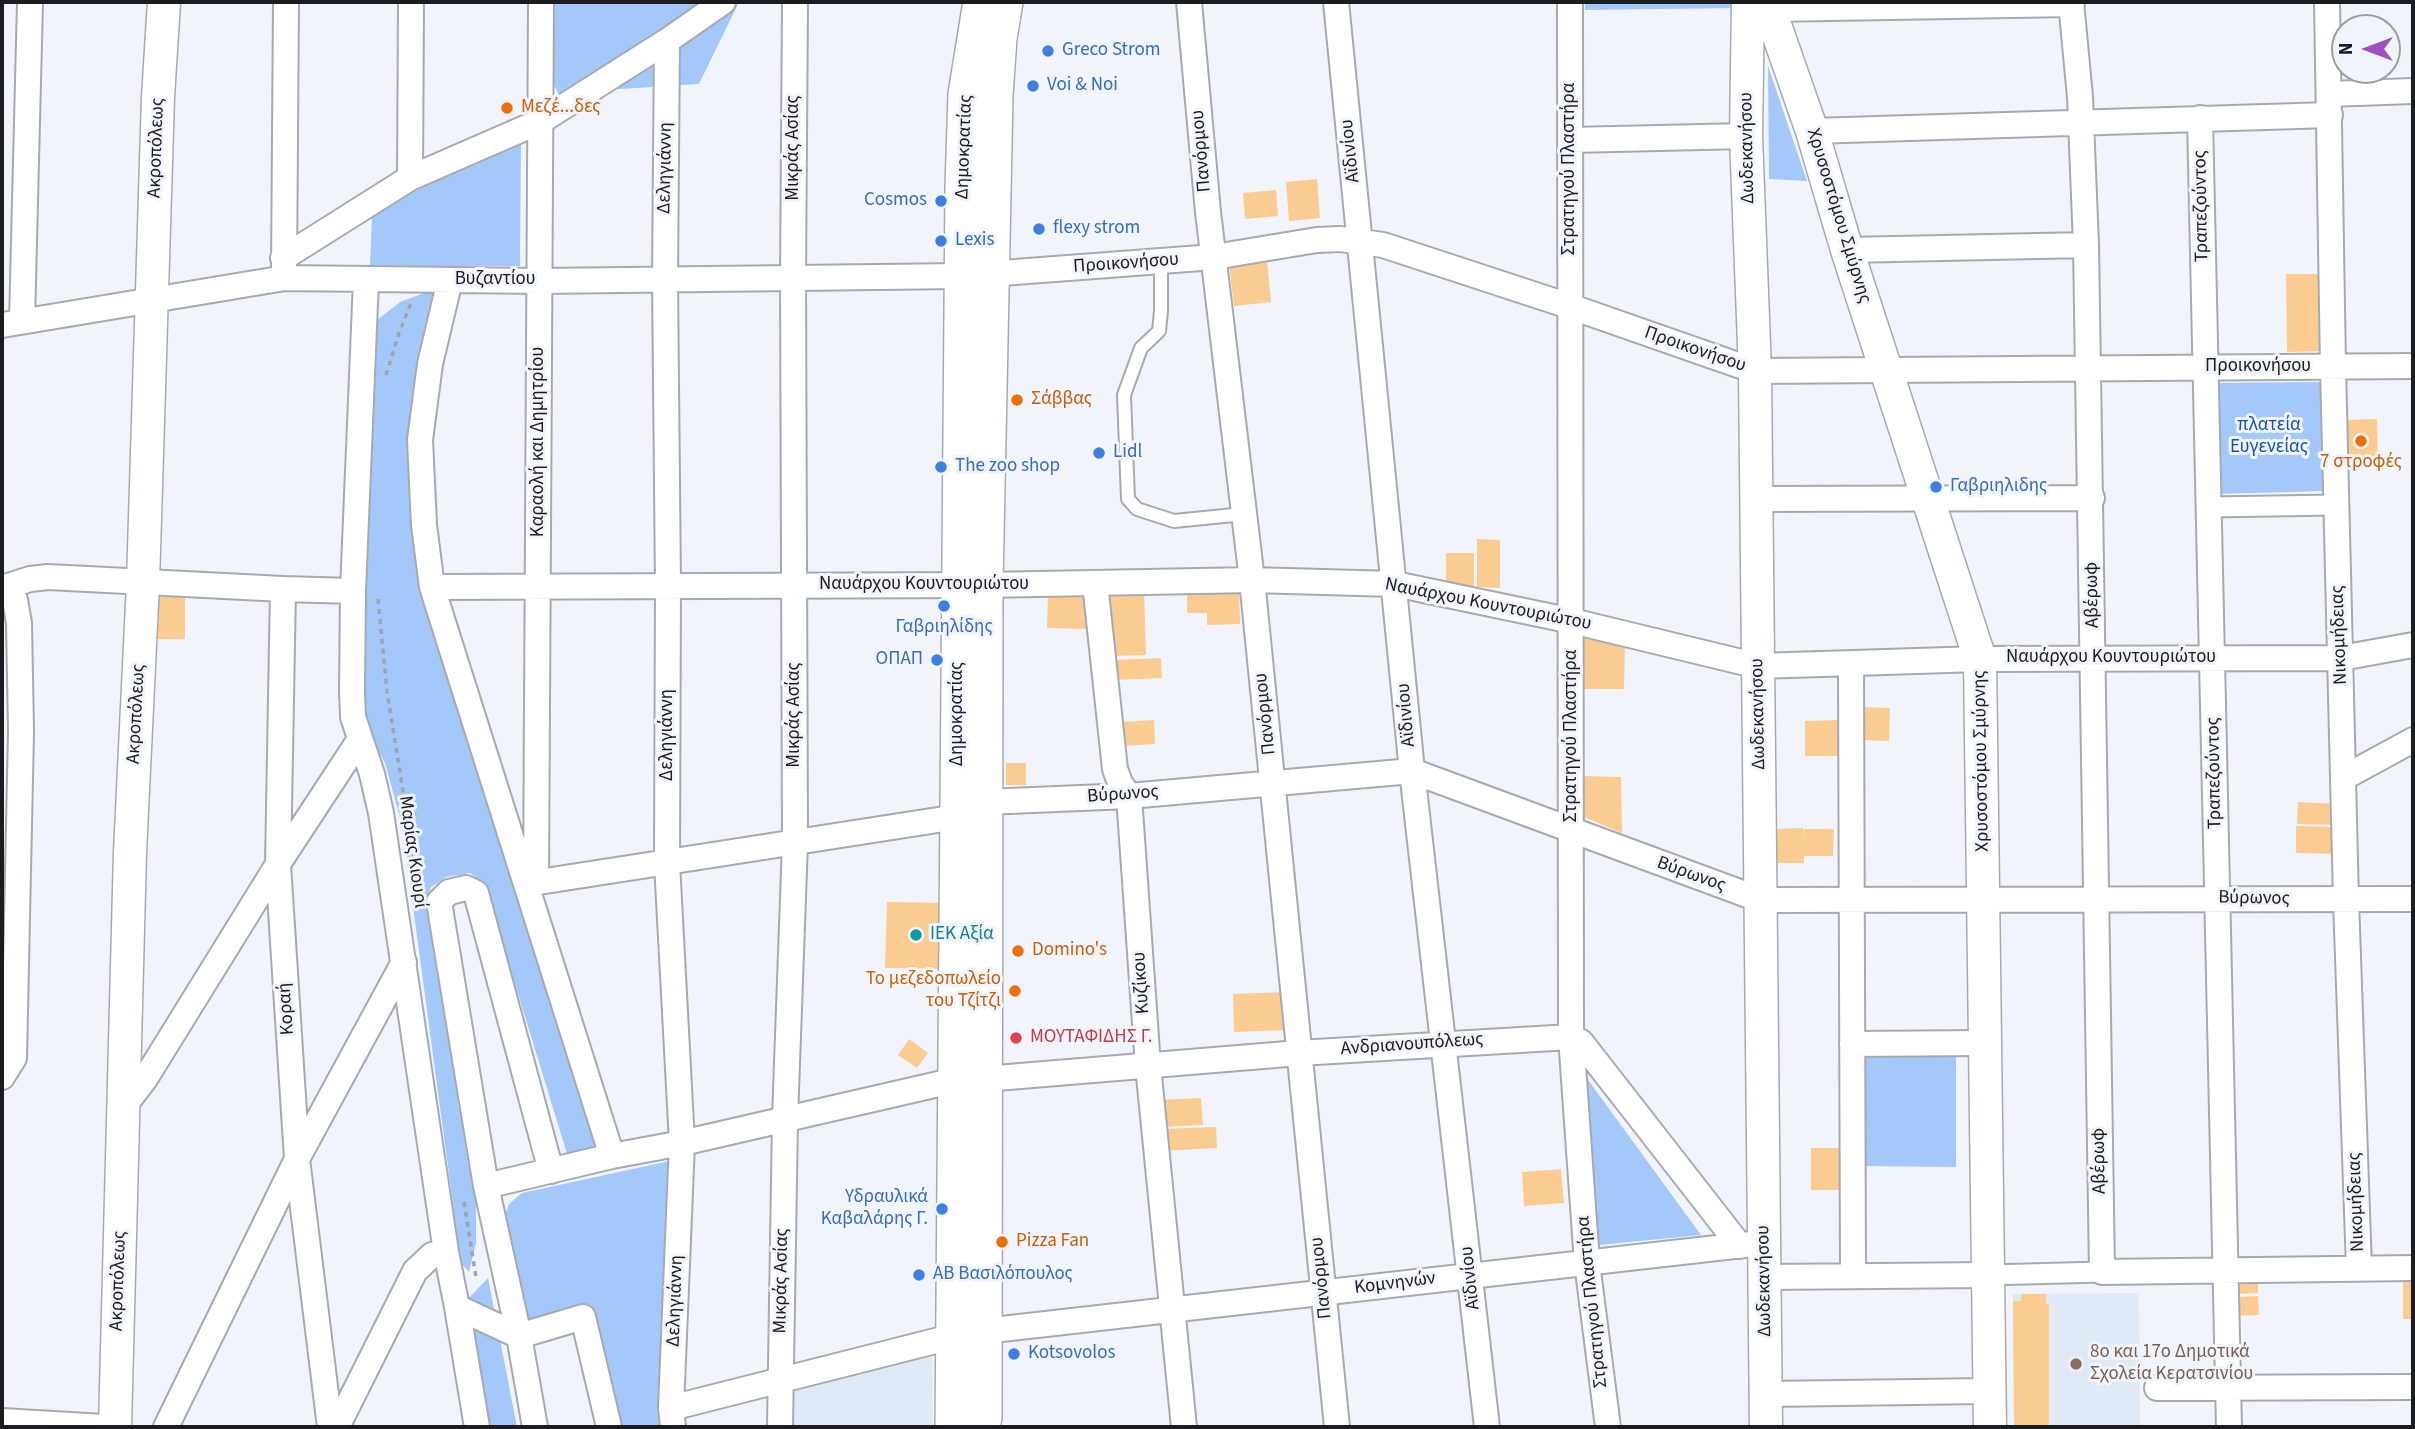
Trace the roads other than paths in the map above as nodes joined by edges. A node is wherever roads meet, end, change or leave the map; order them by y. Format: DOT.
graph roads {
  1 [pos="30,2"];
  2 [pos="164,2"];
  3 [pos="286,2"];
  4 [pos="411,2"];
  5 [pos="541,2"];
  6 [pos="723,2"];
  7 [pos="795,2"];
  8 [pos="981,2"];
  9 [pos="1005,2"];
  10 [pos="1189,2"];
  11 [pos="1336,2"];
  12 [pos="1570,2"];
  13 [pos="2327,2"];
  14 [pos="2072,3"];
  15 [pos="1762,4"];
  16 [pos="667,41"];
  17 [pos="2413,91"];
  18 [pos="2329,104"];
  19 [pos="2200,118"];
  20 [pos="541,121"];
  21 [pos="2081,124"];
  22 [pos="1812,131"];
  23 [pos="1746,136"];
  24 [pos="1571,140"];
  25 [pos="410,178"];
  26 [pos="1360,241"];
  27 [pos="2086,245"];
  28 [pos="1847,250"];
  29 [pos="1214,257"];
  30 [pos="1161,261"];
  31 [pos="284,268"];
  32 [pos="977,275"];
  33 [pos="793,278"];
  34 [pos="665,279"];
  35 [pos="366,280"];
  36 [pos="450,280"];
  37 [pos="540,281"];
  38 [pos="153,300"];
  39 [pos="1569,306"];
  40 [pos="12,323"];
  41 [pos="2413,366"];
  42 [pos="2333,367"];
  43 [pos="2206,368"];
  44 [pos="2087,370"];
  45 [pos="1755,371"];
  46 [pos="1887,371"];
  47 [pos="1928,498"];
  48 [pos="2092,498"];
  49 [pos="1756,499"];
  50 [pos="2336,505"];
  51 [pos="2209,507"];
  52 [pos="1244,514"];
  53 [pos="1252,580"];
  54 [pos="144,583"];
  55 [pos="1095,583"];
  56 [pos="1395,584"];
  57 [pos="972,585"];
  58 [pos="668,586"];
  59 [pos="794,586"];
  60 [pos="432,587"];
  61 [pos="538,587"];
  62 [pos="5,588"];
  63 [pos="283,589"];
  64 [pos="353,591"];
  65 [pos="1572,621"];
  66 [pos="2413,645"];
  67 [pos="2212,658"];
  68 [pos="2341,658"];
  69 [pos="1980,659"];
  70 [pos="2094,659"];
  71 [pos="1851,665"];
  72 [pos="1758,666"];
  73 [pos="360,739"];
  74 [pos="2413,740"];
  75 [pos="1412,771"];
  76 [pos="2345,777"];
  77 [pos="1273,782"];
  78 [pos="1129,796"];
  79 [pos="971,809"];
  80 [pos="1572,831"];
  81 [pos="795,842"];
  82 [pos="667,863"];
  83 [pos="278,864"];
  84 [pos="531,883"];
  85 [pos="2217,898"];
  86 [pos="2413,899"];
  87 [pos="1761,900"];
  88 [pos="1984,900"];
  89 [pos="2096,900"];
  90 [pos="2346,900"];
  91 [pos="1852,901"];
  92 [pos="404,962"];
  93 [pos="1571,1037"];
  94 [pos="1443,1042"];
  95 [pos="1985,1043"];
  96 [pos="1852,1044"];
  97 [pos="1299,1053"];
  98 [pos="1148,1066"];
  99 [pos="2,1077"];
  100 [pos="970,1079"];
  101 [pos="125,1105"];
  102 [pos="785,1119"];
  103 [pos="682,1143"];
  104 [pos="612,1156"];
  105 [pos="297,1159"];
  106 [pos="551,1171"];
  107 [pos="474,1188"];
  108 [pos="1752,1244"];
  109 [pos="446,1252"];
  110 [pos="1587,1263"];
  111 [pos="2413,1268"];
  112 [pos="2359,1269"];
  113 [pos="2225,1270"];
  114 [pos="2102,1272"];
  115 [pos="1988,1275"];
  116 [pos="1471,1276"];
  117 [pos="1853,1276"];
  118 [pos="1765,1277"];
  119 [pos="1324,1293"];
  120 [pos="457,1307"];
  121 [pos="1172,1309"];
  122 [pos="969,1333"];
  123 [pos="519,1336"];
  124 [pos="781,1378"];
  125 [pos="2413,1387"];
  126 [pos="2157,1388"];
  127 [pos="2228,1388"];
  128 [pos="1989,1391"];
  129 [pos="1766,1394"];
  130 [pos="672,1418"];
  131 [pos="2,1420"];
  132 [pos="976,1425"];
  133 [pos="104,1427"];
  134 [pos="115,1427"];
  135 [pos="166,1427"];
  136 [pos="330,1427"];
  137 [pos="337,1427"];
  138 [pos="477,1427"];
  139 [pos="535,1427"];
  140 [pos="609,1427"];
  141 [pos="780,1427"];
  142 [pos="1184,1427"];
  143 [pos="1337,1427"];
  144 [pos="1487,1427"];
  145 [pos="1608,1427"];
  146 [pos="1766,1427"];
  147 [pos="1990,1427"];
  148 [pos="2229,1427"];
  1 -- 40 [label="street"];
  2 -- 38 [label="street, Ακροπόλεως"];
  3 -- 31 [label="street"];
  4 -- 25 [label="street"];
  5 -- 20 [label="street, Καραολή και Δημητρίου"];
  6 -- 16 [label="street"];
  7 -- 33 [label="street, Μικράς Ασίας"];
  8 -- 32 [label="main road, Δημοκρατίας"];
  9 -- 32 [label="main road, Δημοκρατίας"];
  10 -- 29 [label="street, Πανόρμου"];
  11 -- 26 [label="street, Αϊδινίου"];
  12 -- 24 [label="street, Στρατηγού Πλαστήρα"];
  13 -- 18 [label="street, Νικομήδειας"];
  14 -- 15 [label="street"];
  14 -- 21 [label="street, Αβέρωφ"];
  15 -- 22 [label="street, Χρυσοστόμου Σμύρνης"];
  15 -- 23 [label="street, Δωδεκανήσου"];
  16 -- 20 [label="street"];
  16 -- 34 [label="street, Δεληγιάννη"];
  17 -- 18 [label="street"];
  18 -- 19 [label="street"];
  18 -- 42 [label="street, Νικομήδειας"];
  19 -- 21 [label="street"];
  19 -- 43 [label="street, Τραπεζούντος"];
  20 -- 25 [label="street"];
  20 -- 37 [label="street, Καραολή και Δημητρίου"];
  21 -- 22 [label="street"];
  21 -- 27 [label="street, Αβέρωφ"];
  22 -- 28 [label="street, Χρυσοστόμου Σμύρνης"];
  23 -- 24 [label="street"];
  23 -- 45 [label="street, Δωδεκανήσου"];
  24 -- 39 [label="street, Στρατηγού Πλαστήρα"];
  25 -- 31 [label="street"];
  26 -- 29 [label="street, Προικονήσου"];
  26 -- 39 [label="street, Προικονήσου"];
  26 -- 56 [label="street, Αϊδινίου"];
  27 -- 28 [label="street"];
  27 -- 44 [label="street, Αβέρωφ"];
  28 -- 46 [label="street, Χρυσοστόμου Σμύρνης"];
  29 -- 30 [label="street, Προικονήσου"];
  29 -- 52 [label="street, Πανόρμου"];
  30 -- 32 [label="street, Προικονήσου"];
  30 -- 52 [label="lane"];
  31 -- 35 [label="street, Βυζαντίου"];
  31 -- 38 [label="street, Βυζαντίου"];
  32 -- 33 [label="street, Βυζαντίου"];
  32 -- 57 [label="main road, Δημοκρατίας"];
  33 -- 34 [label="street, Βυζαντίου"];
  33 -- 59 [label="street, Μικράς Ασίας"];
  34 -- 37 [label="street, Βυζαντίου"];
  34 -- 58 [label="street, Δεληγιάννη"];
  35 -- 36 [label="street, Βυζαντίου"];
  35 -- 64 [label="street, Μαρίας Κιουρί"];
  36 -- 37 [label="street, Βυζαντίου"];
  36 -- 60 [label="street"];
  37 -- 61 [label="street, Καραολή και Δημητρίου"];
  38 -- 40 [label="street, Βυζαντίου"];
  38 -- 54 [label="street, Ακροπόλεως"];
  39 -- 45 [label="street, Προικονήσου"];
  39 -- 65 [label="street, Στρατηγού Πλαστήρα"];
  41 -- 42 [label="street, Προικονήσου"];
  42 -- 43 [label="street, Προικονήσου"];
  42 -- 50 [label="street, Νικομήδειας"];
  43 -- 44 [label="street, Προικονήσου"];
  43 -- 51 [label="street, Τραπεζούντος"];
  44 -- 46 [label="street, Προικονήσου"];
  44 -- 48 [label="street, Αβέρωφ"];
  45 -- 46 [label="street, Προικονήσου"];
  45 -- 49 [label="street, Δωδεκανήσου"];
  46 -- 47 [label="street, Χρυσοστόμου Σμύρνης"];
  47 -- 48 [label="street"];
  47 -- 49 [label="street"];
  47 -- 69 [label="street, Χρυσοστόμου Σμύρνης"];
  48 -- 70 [label="street, Αβέρωφ"];
  49 -- 72 [label="street, Δωδεκανήσου"];
  50 -- 51 [label="street"];
  50 -- 68 [label="street, Νικομήδειας"];
  51 -- 67 [label="street, Τραπεζούντος"];
  52 -- 53 [label="street, Πανόρμου"];
  53 -- 55 [label="street, Ναυάρχου Κουντουριώτου"];
  53 -- 56 [label="street, Ναυάρχου Κουντουριώτου"];
  53 -- 77 [label="street, Πανόρμου"];
  54 -- 62 [label="street"];
  54 -- 63 [label="street"];
  54 -- 101 [label="street, Ακροπόλεως"];
  55 -- 57 [label="street, Ναυάρχου Κουντουριώτου"];
  55 -- 78 [label="street, Κυζίκου"];
  56 -- 65 [label="street, Ναυάρχου Κουντουριώτου"];
  56 -- 75 [label="street, Αϊδινίου"];
  57 -- 59 [label="street, Ναυάρχου Κουντουριώτου"];
  57 -- 79 [label="main road, Δημοκρατίας"];
  58 -- 59 [label="street, Ναυάρχου Κουντουριώτου"];
  58 -- 61 [label="street, Ναυάρχου Κουντουριώτου"];
  58 -- 82 [label="street, Δεληγιάννη"];
  59 -- 81 [label="street, Μικράς Ασίας"];
  60 -- 61 [label="street, Ναυάρχου Κουντουριώτου"];
  60 -- 84 [label="street"];
  61 -- 84 [label="street, Καραολή και Δημητρίου"];
  62 -- 99 [label="street"];
  63 -- 64 [label="street"];
  63 -- 83 [label="street, Κοραή"];
  64 -- 73 [label="street, Μαρίας Κιουρί"];
  65 -- 72 [label="street, Ναυάρχου Κουντουριώτου"];
  65 -- 80 [label="street, Στρατηγού Πλαστήρα"];
  66 -- 68 [label="street, Ναυάρχου Κουντουριώτου"];
  67 -- 68 [label="street, Ναυάρχου Κουντουριώτου"];
  67 -- 70 [label="street, Ναυάρχου Κουντουριώτου"];
  67 -- 85 [label="street, Τραπεζούντος"];
  68 -- 76 [label="street, Νικομήδειας"];
  69 -- 70 [label="street, Ναυάρχου Κουντουριώτου"];
  69 -- 71 [label="street, Ναυάρχου Κουντουριώτου"];
  69 -- 88 [label="street, Χρυσοστόμου Σμύρνης"];
  70 -- 89 [label="street, Αβέρωφ"];
  71 -- 72 [label="street, Ναυάρχου Κουντουριώτου"];
  71 -- 91 [label="street"];
  72 -- 87 [label="street, Δωδεκανήσου"];
  73 -- 83 [label="street"];
  73 -- 92 [label="street, Μαρίας Κιουρί"];
  74 -- 76 [label="street"];
  75 -- 77 [label="street, Βύρωνος"];
  75 -- 80 [label="street, Βύρωνος"];
  75 -- 94 [label="street, Αϊδινίου"];
  76 -- 90 [label="street, Νικομήδειας"];
  77 -- 78 [label="street, Βύρωνος"];
  77 -- 97 [label="street, Πανόρμου"];
  78 -- 79 [label="street, Βύρωνος"];
  78 -- 98 [label="street, Κυζίκου"];
  79 -- 81 [label="street, Βύρωνος"];
  79 -- 100 [label="main road, Δημοκρατίας"];
  80 -- 87 [label="street, Βύρωνος"];
  80 -- 93 [label="street, Στρατηγού Πλαστήρα"];
  81 -- 82 [label="street, Βύρωνος"];
  81 -- 102 [label="street, Μικράς Ασίας"];
  82 -- 84 [label="street, Βύρωνος"];
  82 -- 103 [label="street, Δεληγιάννη"];
  83 -- 101 [label="street"];
  83 -- 105 [label="street, Κοραή"];
  84 -- 104 [label="street"];
  85 -- 89 [label="street, Βύρωνος"];
  85 -- 90 [label="street, Βύρωνος"];
  85 -- 113 [label="street, Τραπεζούντος"];
  86 -- 90 [label="street, Βύρωνος"];
  87 -- 91 [label="street, Βύρωνος"];
  87 -- 108 [label="street, Δωδεκανήσου"];
  88 -- 89 [label="street, Βύρωνος"];
  88 -- 91 [label="street, Βύρωνος"];
  88 -- 95 [label="street, Χρυσοστόμου Σμύρνης"];
  89 -- 114 [label="street, Αβέρωφ"];
  90 -- 112 [label="street, Νικομήδειας"];
  91 -- 96 [label="street"];
  92 -- 105 [label="street"];
  92 -- 109 [label="street, Μαρίας Κιουρί"];
  93 -- 94 [label="street, Ανδριανουπόλεως"];
  93 -- 108 [label="street"];
  93 -- 110 [label="street, Στρατηγού Πλαστήρα"];
  94 -- 97 [label="street, Ανδριανουπόλεως"];
  94 -- 116 [label="street, Αϊδινίου"];
  95 -- 96 [label="street"];
  95 -- 115 [label="street, Χρυσοστόμου Σμύρνης"];
  96 -- 117 [label="street"];
  97 -- 98 [label="street, Ανδριανουπόλεως"];
  97 -- 119 [label="street, Πανόρμου"];
  98 -- 100 [label="street, Ανδριανουπόλεως"];
  98 -- 121 [label="street, Κυζίκου"];
  100 -- 102 [label="street, Ανδριανουπόλεως"];
  100 -- 122 [label="main road, Δημοκρατίας"];
  101 -- 134 [label="street, Ακροπόλεως"];
  102 -- 103 [label="street, Ανδριανουπόλεως"];
  102 -- 124 [label="street, Μικράς Ασίας"];
  103 -- 104 [label="street, Ανδριανουπόλεως"];
  103 -- 130 [label="street, Δεληγιάννη"];
  104 -- 106 [label="street, Ανδριανουπόλεως"];
  105 -- 135 [label="street"];
  105 -- 136 [label="street, Κοραή"];
  106 -- 107 [label="street, Ανδριανουπόλεως"];
  106 -- 107 [label="street, Μαρίας Κιουρί"];
  107 -- 123 [label="street, Μαρίας Κιουρί"];
  108 -- 110 [label="street, Κομνηνών"];
  108 -- 118 [label="street, Δωδεκανήσου"];
  109 -- 120 [label="street, Μαρίας Κιουρί"];
  109 -- 137 [label="street"];
  110 -- 116 [label="street, Κομνηνών"];
  110 -- 145 [label="street, Στρατηγού Πλαστήρα"];
  111 -- 112 [label="street"];
  112 -- 113 [label="street"];
  113 -- 114 [label="street"];
  113 -- 127 [label="street, Τραπεζούντος"];
  114 -- 115 [label="street"];
  115 -- 117 [label="street"];
  115 -- 128 [label="street, Χρυσοστόμου Σμύρνης"];
  116 -- 119 [label="street, Κομνηνών"];
  116 -- 144 [label="street, Αϊδινίου"];
  117 -- 118 [label="street"];
  118 -- 129 [label="street, Δωδεκανήσου"];
  119 -- 121 [label="street, Κομνηνών"];
  119 -- 143 [label="street, Πανόρμου"];
  120 -- 123 [label="street"];
  120 -- 138 [label="street, Μαρίας Κιουρί"];
  121 -- 122 [label="street, Κομνηνών"];
  121 -- 142 [label="street, Κυζίκου"];
  122 -- 124 [label="street, Κομνηνών"];
  122 -- 132 [label="main road, Δημοκρατίας"];
  123 -- 139 [label="street, Μαρίας Κιουρί"];
  123 -- 140 [label="street"];
  124 -- 130 [label="street, Κομνηνών"];
  124 -- 141 [label="street, Μικράς Ασίας"];
  125 -- 127 [label="street"];
  126 -- 127 [label="street"];
  127 -- 148 [label="street, Τραπεζούντος"];
  128 -- 129 [label="street"];
  128 -- 147 [label="street, Χρυσοστόμου Σμύρνης"];
  129 -- 146 [label="street, Δωδεκανήσου"];
  131 -- 133 [label="street"];
}
